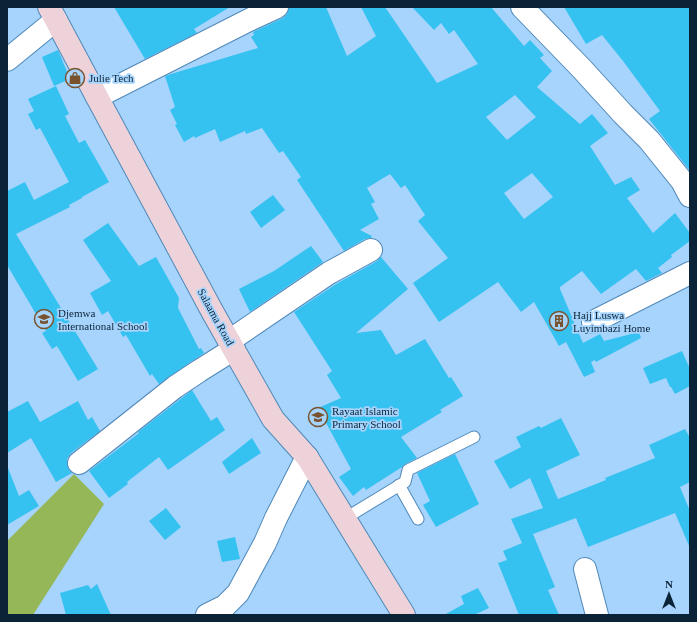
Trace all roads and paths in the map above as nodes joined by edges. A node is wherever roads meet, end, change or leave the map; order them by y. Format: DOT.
graph roads {
  1 [pos="277,7"];
  2 [pos="522,7"];
  3 [pos="53,14"];
  4 [pos="7,60"];
  5 [pos="96,97"];
  6 [pos="690,196"];
  7 [pos="371,250"];
  8 [pos="690,273"];
  9 [pos="593,322"];
  10 [pos="232,345"];
  11 [pos="474,437"];
  12 [pos="307,457"];
  13 [pos="79,464"];
  14 [pos="399,485"];
  15 [pos="344,519"];
  16 [pos="418,519"];
  17 [pos="585,569"];
  18 [pos="207,615"];
  19 [pos="404,615"];
  20 [pos="597,615"];
  1 -- 5 [label="street"];
  2 -- 6 [label="street"];
  3 -- 4 [label="street"];
  3 -- 5 [label="main road, Salaama Road"];
  5 -- 10 [label="main road, Salaama Road"];
  7 -- 10 [label="street"];
  8 -- 9 [label="street"];
  10 -- 12 [label="main road, Salaama Road"];
  10 -- 13 [label="street"];
  11 -- 14 [label="lane"];
  12 -- 15 [label="main road, Salaama Road"];
  12 -- 18 [label="street"];
  14 -- 15 [label="lane"];
  14 -- 16 [label="lane"];
  15 -- 19 [label="main road, Salaama Road"];
  17 -- 20 [label="street"];
}
